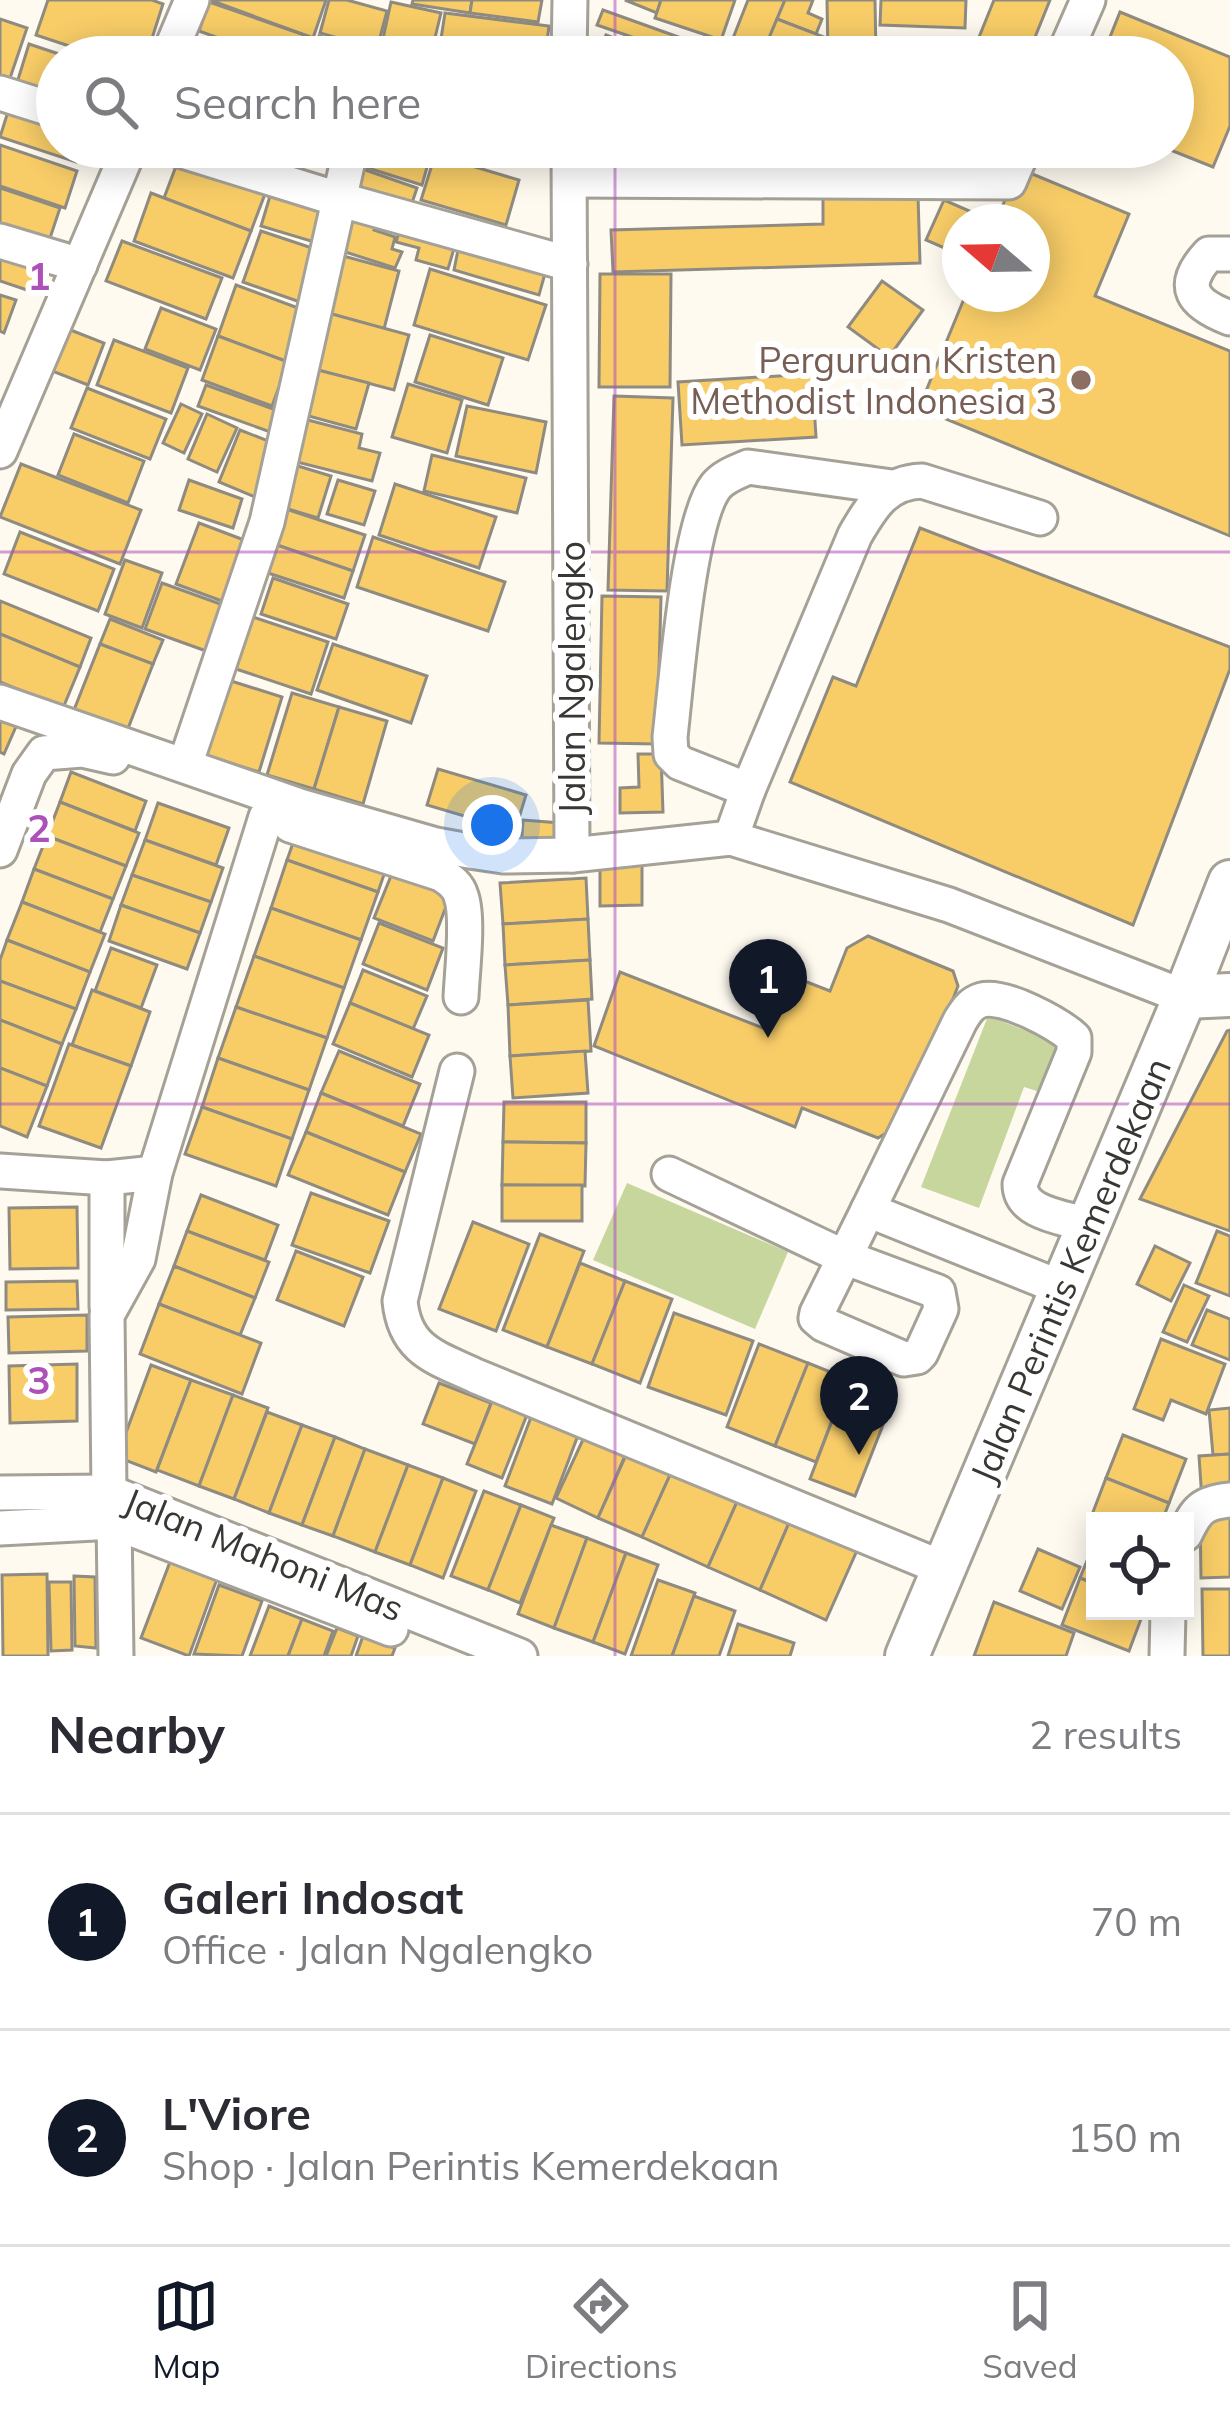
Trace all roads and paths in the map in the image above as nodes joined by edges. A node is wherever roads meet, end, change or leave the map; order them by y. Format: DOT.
graph roads {
  1 [pos="192,0"];
  2 [pos="570,0"];
  3 [pos="1088,0"];
  4 [pos="177,36"];
  5 [pos="569,36"];
  6 [pos="1072,36"];
  7 [pos="0,93"];
  8 [pos="36,104"];
  9 [pos="121,168"];
  10 [pos="238,168"];
  11 [pos="346,168"];
  12 [pos="569,168"];
  13 [pos="685,168"];
  14 [pos="1015,168"];
  15 [pos="338,199"];
  16 [pos="0,241"];
  17 [pos="1230,254"];
  18 [pos="570,263"];
  19 [pos="80,265"];
  20 [pos="1230,318"];
  21 [pos="0,451"];
  22 [pos="892,488"];
  23 [pos="1040,518"];
  24 [pos="0,702"];
  25 [pos="185,765"];
  26 [pos="748,790"];
  27 [pos="266,817"];
  28 [pos="731,838"];
  29 [pos="0,850"];
  30 [pos="572,855"];
  31 [pos="1230,882"];
  32 [pos="1230,995"];
  33 [pos="461,997"];
  34 [pos="1185,997"];
  35 [pos="457,1071"];
  36 [pos="0,1171"];
  37 [pos="155,1173"];
  38 [pos="669,1174"];
  39 [pos="107,1178"];
  40 [pos="868,1210"];
  41 [pos="1087,1225"];
  42 [pos="1062,1288"];
  43 [pos="107,1315"];
  44 [pos="0,1493"];
  45 [pos="1230,1500"];
  46 [pos="111,1507"];
  47 [pos="1194,1518"];
  48 [pos="0,1528"];
  49 [pos="945,1569"];
  50 [pos="1168,1620"];
  51 [pos="116,1656"];
  52 [pos="460,1656"];
  53 [pos="520,1656"];
  54 [pos="907,1656"];
  55 [pos="1167,1656"];
  1 -- 4 [label="street"];
  2 -- 5 [label="street"];
  3 -- 6 [label="street"];
  7 -- 8 [label="street"];
  9 -- 19 [label="street"];
  10 -- 15 [label="street"];
  11 -- 15 [label="street"];
  12 -- 18 [label="street, Jalan Ngalengko"];
  13 -- 14 [label="street"];
  15 -- 18 [label="street"];
  15 -- 25 [label="street"];
  16 -- 19 [label="street"];
  17 -- 20 [label="street"];
  18 -- 30 [label="street, Jalan Ngalengko"];
  19 -- 21 [label="street"];
  22 -- 23 [label="street"];
  22 -- 26 [label="street"];
  22 -- 26 [label="street"];
  24 -- 25 [label="street"];
  25 -- 30 [label="street"];
  26 -- 28 [label="street"];
  27 -- 29 [label="street"];
  27 -- 33 [label="street"];
  27 -- 37 [label="street"];
  28 -- 30 [label="street, Jalan Ngalengko"];
  28 -- 34 [label="street, Jalan Ngalengko"];
  31 -- 34 [label="main road, Jalan Perintis Kemerdekaan"];
  32 -- 34 [label="main road"];
  34 -- 41 [label="main road, Jalan Perintis Kemerdekaan"];
  35 -- 49 [label="street"];
  36 -- 39 [label="street"];
  37 -- 39 [label="street"];
  37 -- 43 [label="street"];
  38 -- 40 [label="street"];
  39 -- 43 [label="street"];
  40 -- 41 [label="street"];
  40 -- 42 [label="street"];
  41 -- 42 [label="main road, Jalan Perintis Kemerdekaan"];
  42 -- 49 [label="main road, Jalan Perintis Kemerdekaan"];
  43 -- 46 [label="street"];
  44 -- 46 [label="street, Jalan Mahoni Mas"];
  45 -- 47 [label="street"];
  46 -- 48 [label="street, Jalan Mahoni Mas"];
  46 -- 51 [label="street"];
  46 -- 52 [label="street, Jalan Mahoni Mas"];
  46 -- 53 [label="street, Jalan Mahoni Mas"];
  49 -- 54 [label="main road, Jalan Perintis Kemerdekaan"];
  50 -- 55 [label="street"];
}
